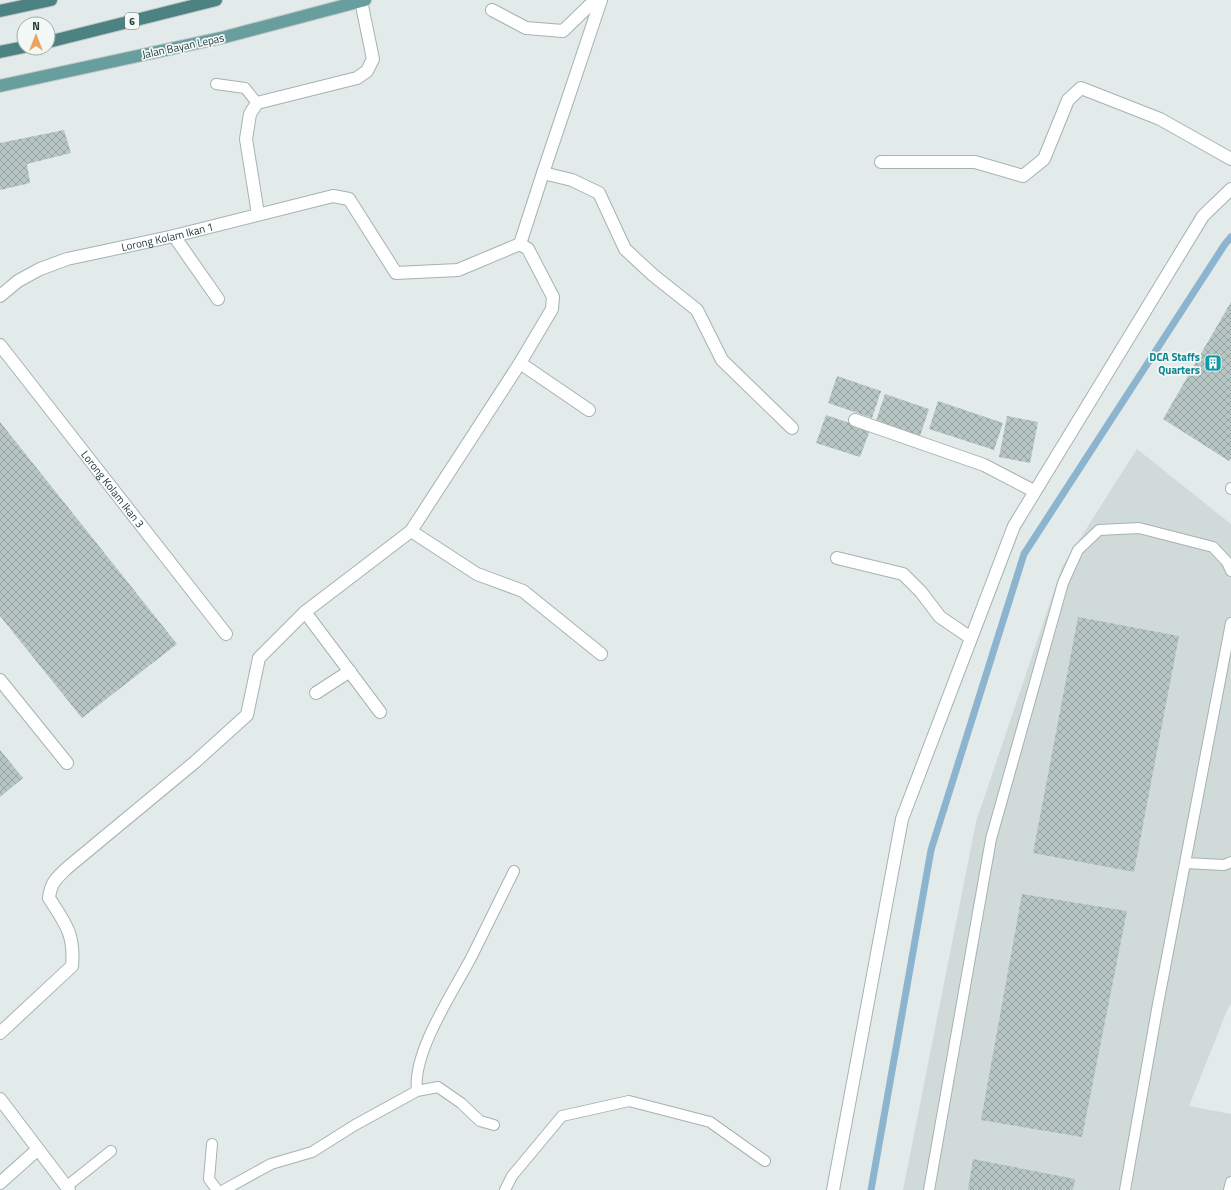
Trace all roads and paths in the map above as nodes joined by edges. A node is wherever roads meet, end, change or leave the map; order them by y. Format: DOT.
graph roads {
  1 [pos="51,0"];
  2 [pos="216,0"];
  3 [pos="595,0"];
  4 [pos="601,0"];
  5 [pos="363,1"];
  6 [pos="492,10"];
  7 [pos="0,11"];
  8 [pos="56,40"];
  9 [pos="16,49"];
  10 [pos="0,52"];
  11 [pos="216,84"];
  12 [pos="0,86"];
  13 [pos="257,103"];
  14 [pos="1231,159"];
  15 [pos="881,162"];
  16 [pos="542,173"];
  17 [pos="1231,189"];
  18 [pos="258,214"];
  19 [pos="174,236"];
  20 [pos="520,244"];
  21 [pos="0,296"];
  22 [pos="218,299"];
  23 [pos="0,344"];
  24 [pos="520,363"];
  25 [pos="589,410"];
  26 [pos="855,420"];
  27 [pos="792,428"];
  28 [pos="1034,491"];
  29 [pos="411,531"];
  30 [pos="836,558"];
  31 [pos="1231,571"];
  32 [pos="305,612"];
  33 [pos="1231,625"];
  34 [pos="226,634"];
  35 [pos="970,638"];
  36 [pos="601,654"];
  37 [pos="350,671"];
  38 [pos="0,680"];
  39 [pos="316,693"];
  40 [pos="380,712"];
  41 [pos="66,763"];
  42 [pos="1231,862"];
  43 [pos="1185,863"];
  44 [pos="514,871"];
  45 [pos="0,1033"];
  46 [pos="417,1091"];
  47 [pos="0,1099"];
  48 [pos="494,1125"];
  49 [pos="212,1144"];
  50 [pos="38,1150"];
  51 [pos="111,1151"];
  52 [pos="765,1160"];
  53 [pos="1231,1182"];
  54 [pos="0,1183"];
  55 [pos="67,1188"];
  56 [pos="217,1190"];
  57 [pos="224,1190"];
  58 [pos="505,1190"];
  59 [pos="833,1190"];
  60 [pos="929,1190"];
  61 [pos="1125,1190"];
  62 [pos="1229,1190"];
  1 -- 7 [label="highway"];
  2 -- 8 [label="highway, 6"];
  3 -- 6 [label="street"];
  4 -- 16 [label="street"];
  5 -- 12 [label="main road, Jalan Bayan Lepas"];
  5 -- 13 [label="street"];
  9 -- 10 [label="highway"];
  11 -- 13 [label="lane"];
  13 -- 18 [label="street"];
  14 -- 15 [label="street"];
  16 -- 20 [label="street"];
  16 -- 27 [label="street"];
  17 -- 28 [label="street"];
  18 -- 19 [label="street, Lorong Kolam Ikan 1"];
  18 -- 20 [label="street, Lorong Kolam Ikan 1"];
  19 -- 21 [label="street, Lorong Kolam Ikan 1"];
  19 -- 22 [label="street"];
  20 -- 24 [label="street"];
  23 -- 34 [label="street, Lorong Kolam Ikan 3"];
  24 -- 25 [label="street"];
  24 -- 29 [label="street"];
  26 -- 28 [label="street"];
  28 -- 35 [label="street"];
  29 -- 32 [label="street"];
  29 -- 36 [label="street"];
  30 -- 35 [label="street"];
  31 -- 60 [label="lane"];
  32 -- 37 [label="street"];
  32 -- 45 [label="street"];
  33 -- 43 [label="lane"];
  35 -- 59 [label="street"];
  37 -- 39 [label="street"];
  37 -- 40 [label="street"];
  38 -- 41 [label="street"];
  42 -- 43 [label="lane"];
  43 -- 61 [label="lane"];
  44 -- 46 [label="lane"];
  46 -- 48 [label="lane"];
  46 -- 57 [label="lane"];
  47 -- 50 [label="street"];
  49 -- 56 [label="lane"];
  50 -- 54 [label="street"];
  50 -- 55 [label="street"];
  51 -- 55 [label="lane"];
  52 -- 58 [label="lane"];
  53 -- 62 [label="lane"];
}
